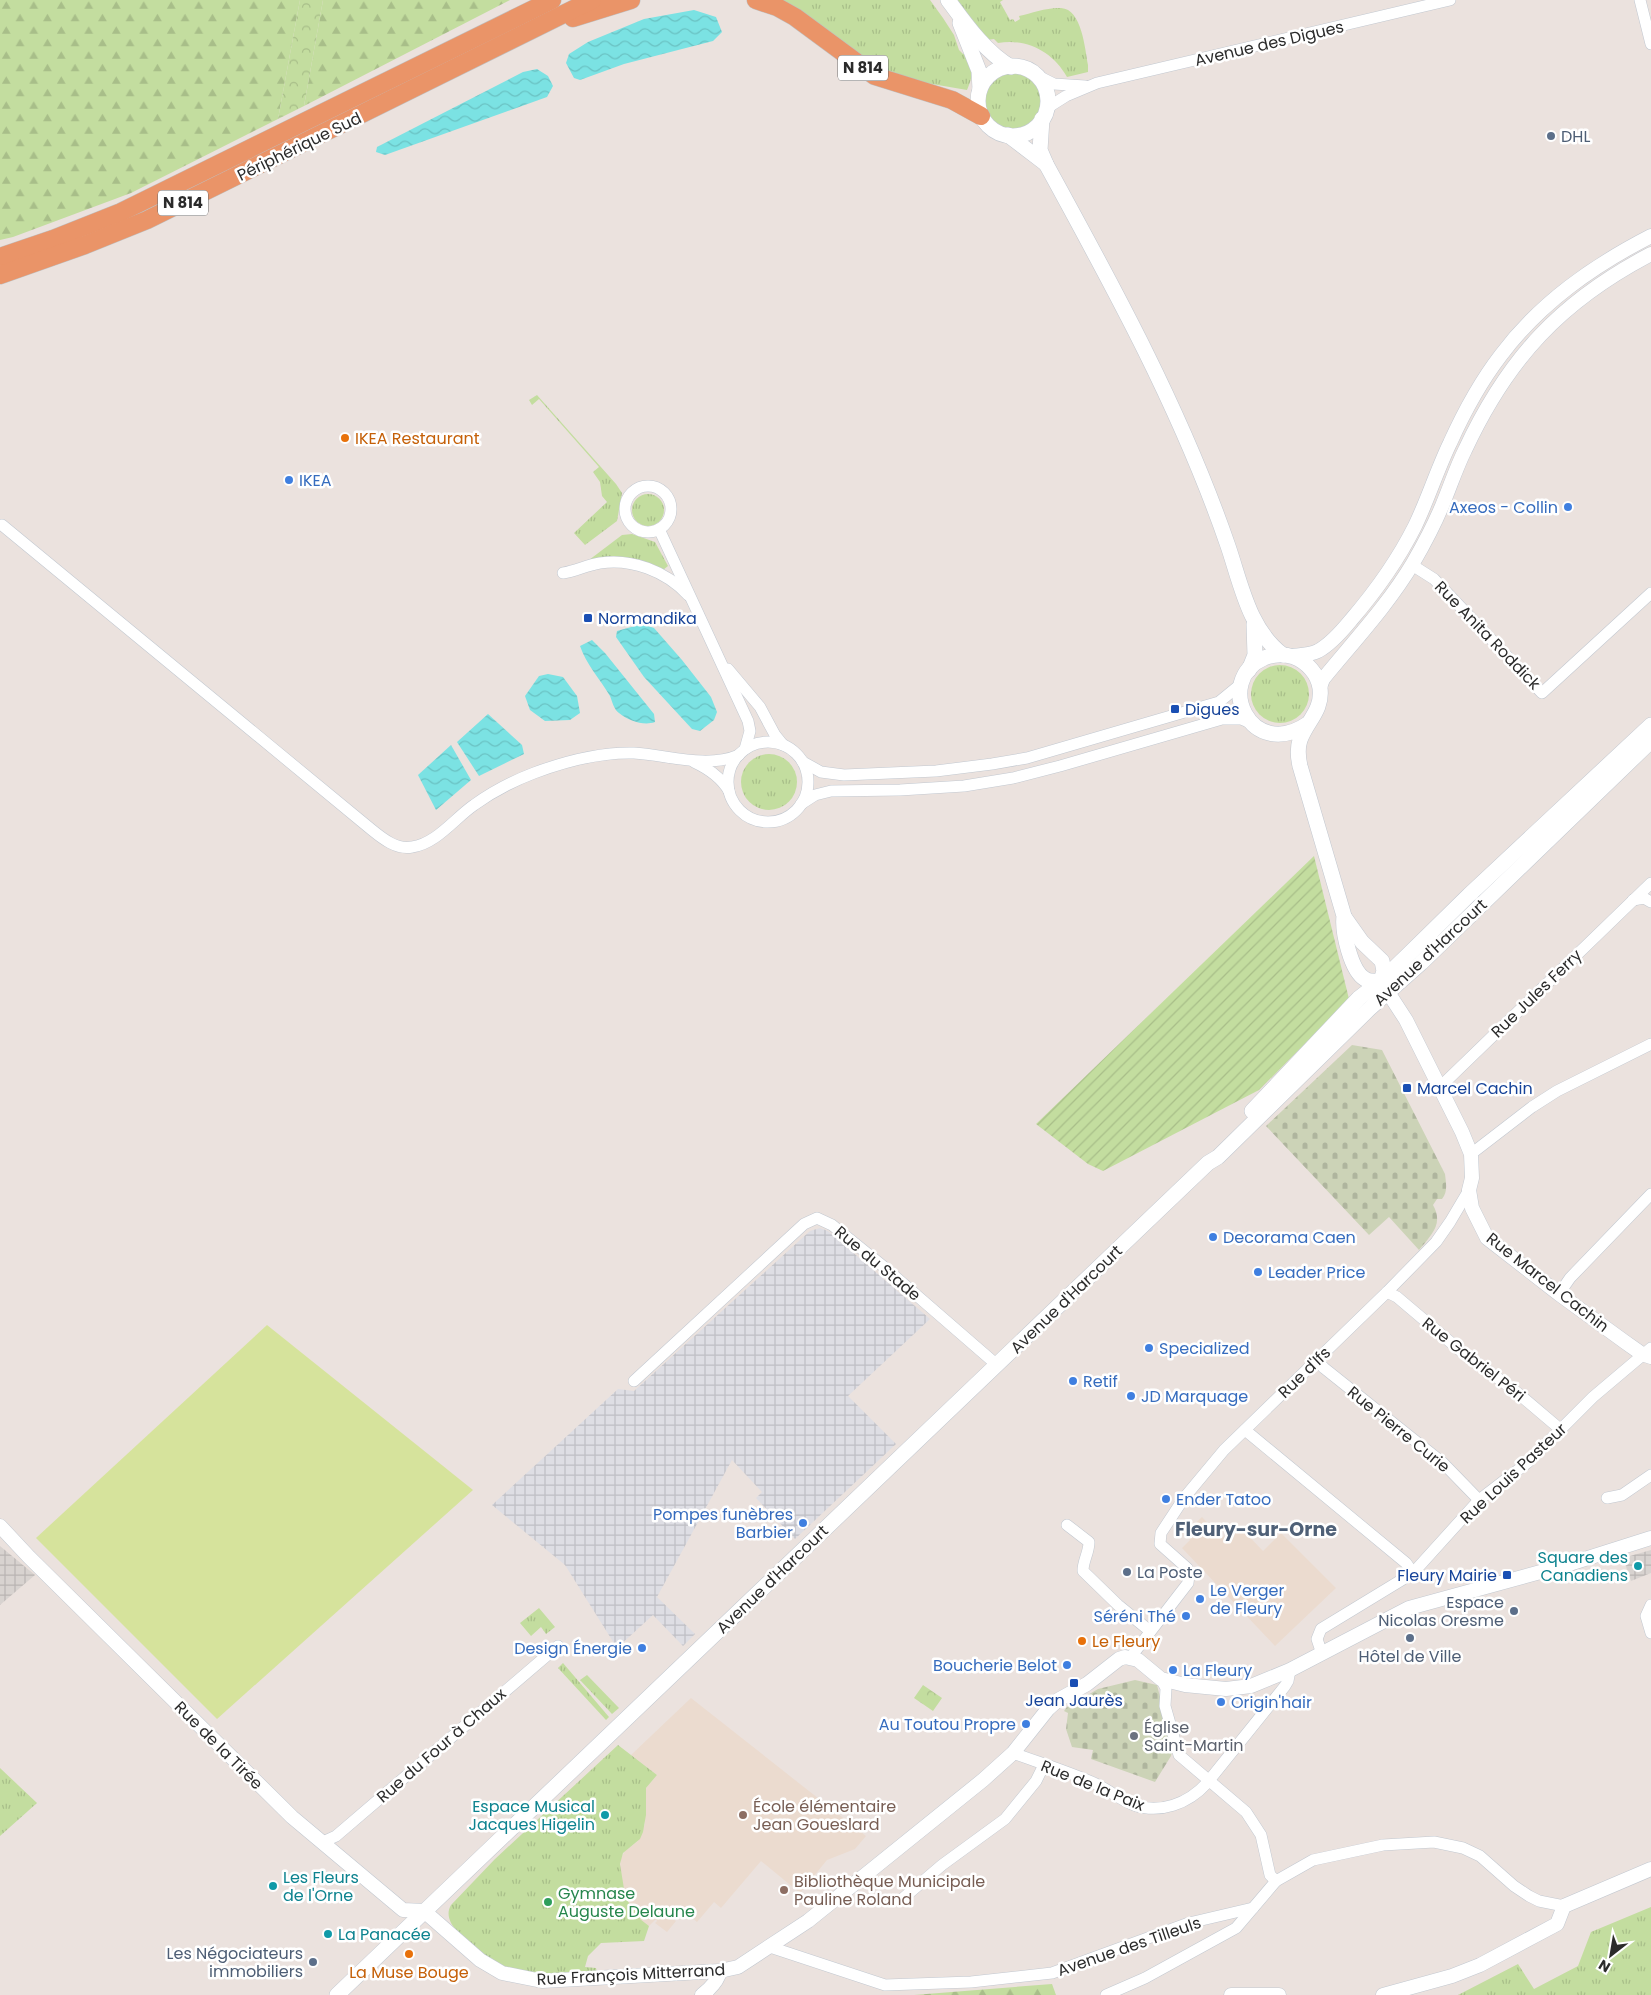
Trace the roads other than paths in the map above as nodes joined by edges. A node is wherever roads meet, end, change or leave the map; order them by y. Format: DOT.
graph roads {
  1 [pos="552,0"];
  2 [pos="592,0"];
  3 [pos="631,0"];
  4 [pos="756,0"];
  5 [pos="1450,0"];
  6 [pos="1640,0"];
  7 [pos="951,4"];
  8 [pos="529,31"];
  9 [pos="1651,44"];
  10 [pos="1011,66"];
  11 [pos="1032,73"];
  12 [pos="1087,86"];
  13 [pos="980,89"];
  14 [pos="1044,114"];
  15 [pos="981,116"];
  16 [pos="1008,135"];
  17 [pos="1046,164"];
  18 [pos="1651,236"];
  19 [pos="1651,254"];
  20 [pos="0,257"];
  21 [pos="0,275"];
  22 [pos="2,525"];
  23 [pos="658,529"];
  24 [pos="1412,564"];
  25 [pos="563,573"];
  26 [pos="1651,593"];
  27 [pos="694,602"];
  28 [pos="1253,618"];
  29 [pos="1288,656"];
  30 [pos="721,659"];
  31 [pos="1248,670"];
  32 [pos="1241,684"];
  33 [pos="1320,687"];
  34 [pos="1309,723"];
  35 [pos="1253,724"];
  36 [pos="1651,725"];
  37 [pos="1276,735"];
  38 [pos="1651,741"];
  39 [pos="783,745"];
  40 [pos="742,752"];
  41 [pos="688,760"];
  42 [pos="802,762"];
  43 [pos="1300,766"];
  44 [pos="729,791"];
  45 [pos="801,804"];
  46 [pos="1651,883"];
  47 [pos="1633,900"];
  48 [pos="1651,902"];
  49 [pos="1344,916"];
  50 [pos="1384,986"];
  51 [pos="1651,1044"];
  52 [pos="1440,1087"];
  53 [pos="1471,1154"];
  54 [pos="1469,1190"];
  55 [pos="1651,1194"];
  56 [pos="1387,1292"];
  57 [pos="1559,1294"];
  58 [pos="1648,1353"];
  59 [pos="1316,1360"];
  60 [pos="997,1365"];
  61 [pos="634,1380"];
  62 [pos="1560,1428"];
  63 [pos="1245,1430"];
  64 [pos="1651,1475"];
  65 [pos="1607,1498"];
  66 [pos="1479,1500"];
  67 [pos="0,1526"];
  68 [pos="1067,1526"];
  69 [pos="1651,1538"];
  70 [pos="1413,1573"];
  71 [pos="1651,1606"];
  72 [pos="1150,1631"];
  73 [pos="1651,1633"];
  74 [pos="558,1646"];
  75 [pos="1322,1654"];
  76 [pos="1130,1658"];
  77 [pos="1290,1670"];
  78 [pos="1161,1679"];
  79 [pos="1012,1753"];
  80 [pos="1044,1765"];
  81 [pos="1208,1781"];
  82 [pos="323,1842"];
  83 [pos="1651,1870"];
  84 [pos="1276,1881"];
  85 [pos="901,1900"];
  86 [pos="1564,1906"];
  87 [pos="1254,1908"];
  88 [pos="424,1911"];
  89 [pos="770,1947"];
  90 [pos="720,1971"];
  91 [pos="337,1995"];
  92 [pos="702,1995"];
  93 [pos="1106,1995"];
  94 [pos="1230,1995"];
  95 [pos="1279,1995"];
  96 [pos="1383,1995"];
  1 -- 20 [label="highway, Périphérique Sud / N 814"];
  2 -- 8 [label="highway, Périphérique Sud / N 814"];
  3 -- 8 [label="highway, N 814"];
  4 -- 15 [label="highway, N 814"];
  5 -- 12 [label="street, Avenue des Digues"];
  6 -- 9 [label="street"];
  7 -- 10 [label="main road"];
  7 -- 13 [label="main road"];
  8 -- 21 [label="highway, Périphérique Sud / N 814"];
  10 -- 11 [label="main road"];
  10 -- 13 [label="main road"];
  11 -- 12 [label="street"];
  11 -- 14 [label="main road"];
  12 -- 14 [label="street"];
  13 -- 15 [label="main road"];
  14 -- 16 [label="main road"];
  14 -- 17 [label="main road"];
  15 -- 16 [label="main road"];
  16 -- 17 [label="main road"];
  17 -- 28 [label="main road"];
  18 -- 29 [label="street"];
  19 -- 24 [label="street"];
  22 -- 41 [label="street"];
  23 -- 23 [label="street"];
  23 -- 27 [label="street"];
  24 -- 26 [label="street, Rue Anita Roddick"];
  24 -- 33 [label="street"];
  25 -- 27 [label="street"];
  27 -- 30 [label="street"];
  28 -- 29 [label="main road"];
  28 -- 31 [label="main road"];
  29 -- 31 [label="main road"];
  29 -- 33 [label="main road"];
  30 -- 39 [label="street"];
  30 -- 40 [label="street"];
  31 -- 32 [label="main road"];
  32 -- 35 [label="main road"];
  32 -- 42 [label="street"];
  33 -- 34 [label="main road"];
  34 -- 37 [label="main road"];
  34 -- 43 [label="main road"];
  35 -- 37 [label="main road"];
  35 -- 45 [label="street"];
  36 -- 50 [label="main road, Avenue d'Harcourt"];
  37 -- 43 [label="main road"];
  38 -- 50 [label="main road, Avenue d'Harcourt"];
  39 -- 40 [label="street"];
  39 -- 42 [label="street"];
  40 -- 41 [label="street"];
  40 -- 44 [label="street"];
  41 -- 44 [label="street"];
  42 -- 45 [label="street"];
  43 -- 49 [label="main road"];
  44 -- 45 [label="street"];
  46 -- 47 [label="street, Rue Jules Ferry"];
  47 -- 48 [label="street"];
  47 -- 52 [label="street, Rue Jules Ferry"];
  49 -- 50 [label="main road"];
  49 -- 50 [label="main road"];
  50 -- 52 [label="street, Rue Marcel Cachin"];
  50 -- 60 [label="main road, Avenue d'Harcourt"];
  51 -- 53 [label="street"];
  52 -- 53 [label="street, Rue Marcel Cachin"];
  53 -- 54 [label="street, Rue Marcel Cachin"];
  54 -- 56 [label="street, Rue d'Ifs"];
  54 -- 57 [label="street, Rue Marcel Cachin"];
  55 -- 57 [label="street"];
  56 -- 59 [label="street, Rue d'Ifs"];
  56 -- 62 [label="street, Rue Gabriel Péri"];
  57 -- 58 [label="street, Rue Marcel Cachin"];
  58 -- 62 [label="street, Rue Louis Pasteur"];
  59 -- 63 [label="street, Rue d'Ifs"];
  59 -- 66 [label="street, Rue Pierre Curie"];
  60 -- 61 [label="street, Rue du Stade"];
  60 -- 88 [label="main road, Avenue d'Harcourt"];
  62 -- 66 [label="street, Rue Louis Pasteur"];
  63 -- 70 [label="street"];
  63 -- 72 [label="street, Rue d'Ifs"];
  64 -- 65 [label="street"];
  66 -- 70 [label="street, Rue Louis Pasteur"];
  67 -- 82 [label="street, Rue de la Tirée"];
  68 -- 72 [label="street"];
  69 -- 75 [label="street"];
  70 -- 75 [label="street, Rue Louis Pasteur"];
  71 -- 73 [label="street"];
  72 -- 76 [label="street"];
  74 -- 82 [label="street, Rue du Four à Chaux"];
  75 -- 77 [label="street"];
  76 -- 78 [label="street"];
  76 -- 79 [label="street, Rue François Mitterrand"];
  77 -- 78 [label="street"];
  77 -- 81 [label="street, Rue de la Paix"];
  78 -- 81 [label="street"];
  79 -- 80 [label="street, Rue de la Paix"];
  79 -- 89 [label="street, Rue François Mitterrand"];
  80 -- 81 [label="street, Rue de la Paix"];
  80 -- 85 [label="street"];
  81 -- 84 [label="street"];
  82 -- 88 [label="street, Rue de la Tirée"];
  83 -- 86 [label="street"];
  84 -- 86 [label="street"];
  84 -- 87 [label="street"];
  86 -- 96 [label="street"];
  87 -- 89 [label="street, Avenue des Tilleuls"];
  87 -- 93 [label="street"];
  88 -- 90 [label="street, Rue François Mitterrand"];
  88 -- 91 [label="main road, Avenue d'Harcourt"];
  89 -- 90 [label="street, Rue François Mitterrand"];
  90 -- 92 [label="street"];
  94 -- 95 [label="street"];
}
